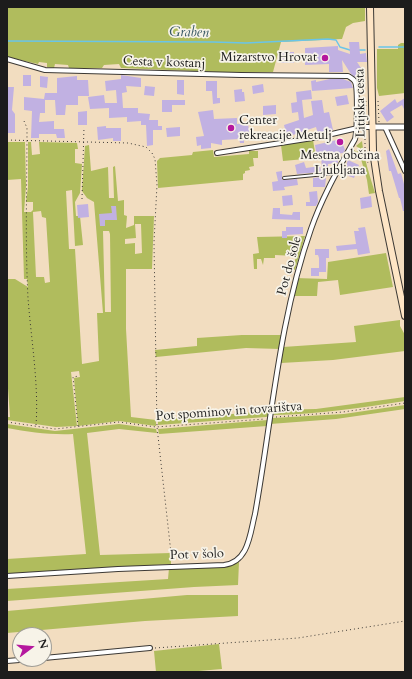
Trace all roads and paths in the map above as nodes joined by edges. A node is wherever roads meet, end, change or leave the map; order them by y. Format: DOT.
graph roads {
  1 [pos="370,7"];
  2 [pos="7,59"];
  3 [pos="24,121"];
  4 [pos="84,127"];
  5 [pos="372,127"];
  6 [pos="385,127"];
  7 [pos="405,127"];
  8 [pos="358,128"];
  9 [pos="7,140"];
  10 [pos="26,141"];
  11 [pos="83,142"];
  12 [pos="217,153"];
  13 [pos="405,171"];
  14 [pos="337,173"];
  15 [pos="284,178"];
  16 [pos="82,199"];
  17 [pos="405,316"];
  18 [pos="278,369"];
  19 [pos="79,376"];
  20 [pos="405,403"];
  21 [pos="270,418"];
  22 [pos="7,422"];
  23 [pos="36,426"];
  24 [pos="157,427"];
  25 [pos="78,428"];
  26 [pos="172,566"];
  27 [pos="7,576"];
  28 [pos="405,621"];
  29 [pos="150,648"];
  30 [pos="52,657"];
  1 -- 5 [label="main road, Litijska cesta"];
  2 -- 8 [label="street, Cesta v kostanj"];
  3 -- 10 [label="path"];
  4 -- 11 [label="path"];
  5 -- 6 [label="street"];
  5 -- 8 [label="street"];
  5 -- 17 [label="main road, Litijska cesta"];
  6 -- 7 [label="street"];
  6 -- 13 [label="street"];
  8 -- 12 [label="street, Litijska cesta"];
  8 -- 14 [label="street, Pot do šole"];
  9 -- 10 [label="path"];
  10 -- 11 [label="path"];
  10 -- 23 [label="path"];
  11 -- 16 [label="path"];
  11 -- 24 [label="path"];
  14 -- 15 [label="lane"];
  14 -- 18 [label="street, Pot do šole"];
  18 -- 21 [label="street, Pot v šolo"];
  19 -- 25 [label="path"];
  20 -- 21 [label="path, Pot spominov in tovarištva"];
  21 -- 24 [label="path, Pot spominov in tovarištva"];
  21 -- 26 [label="street, Pot v šolo"];
  22 -- 23 [label="path, Pot spominov in tovarištva"];
  23 -- 25 [label="path, Pot spominov in tovarištva"];
  24 -- 25 [label="path, Pot spominov in tovarištva"];
  24 -- 26 [label="path"];
  26 -- 27 [label="street, Pot v šolo"];
  28 -- 29 [label="path"];
  29 -- 30 [label="street"];
}
